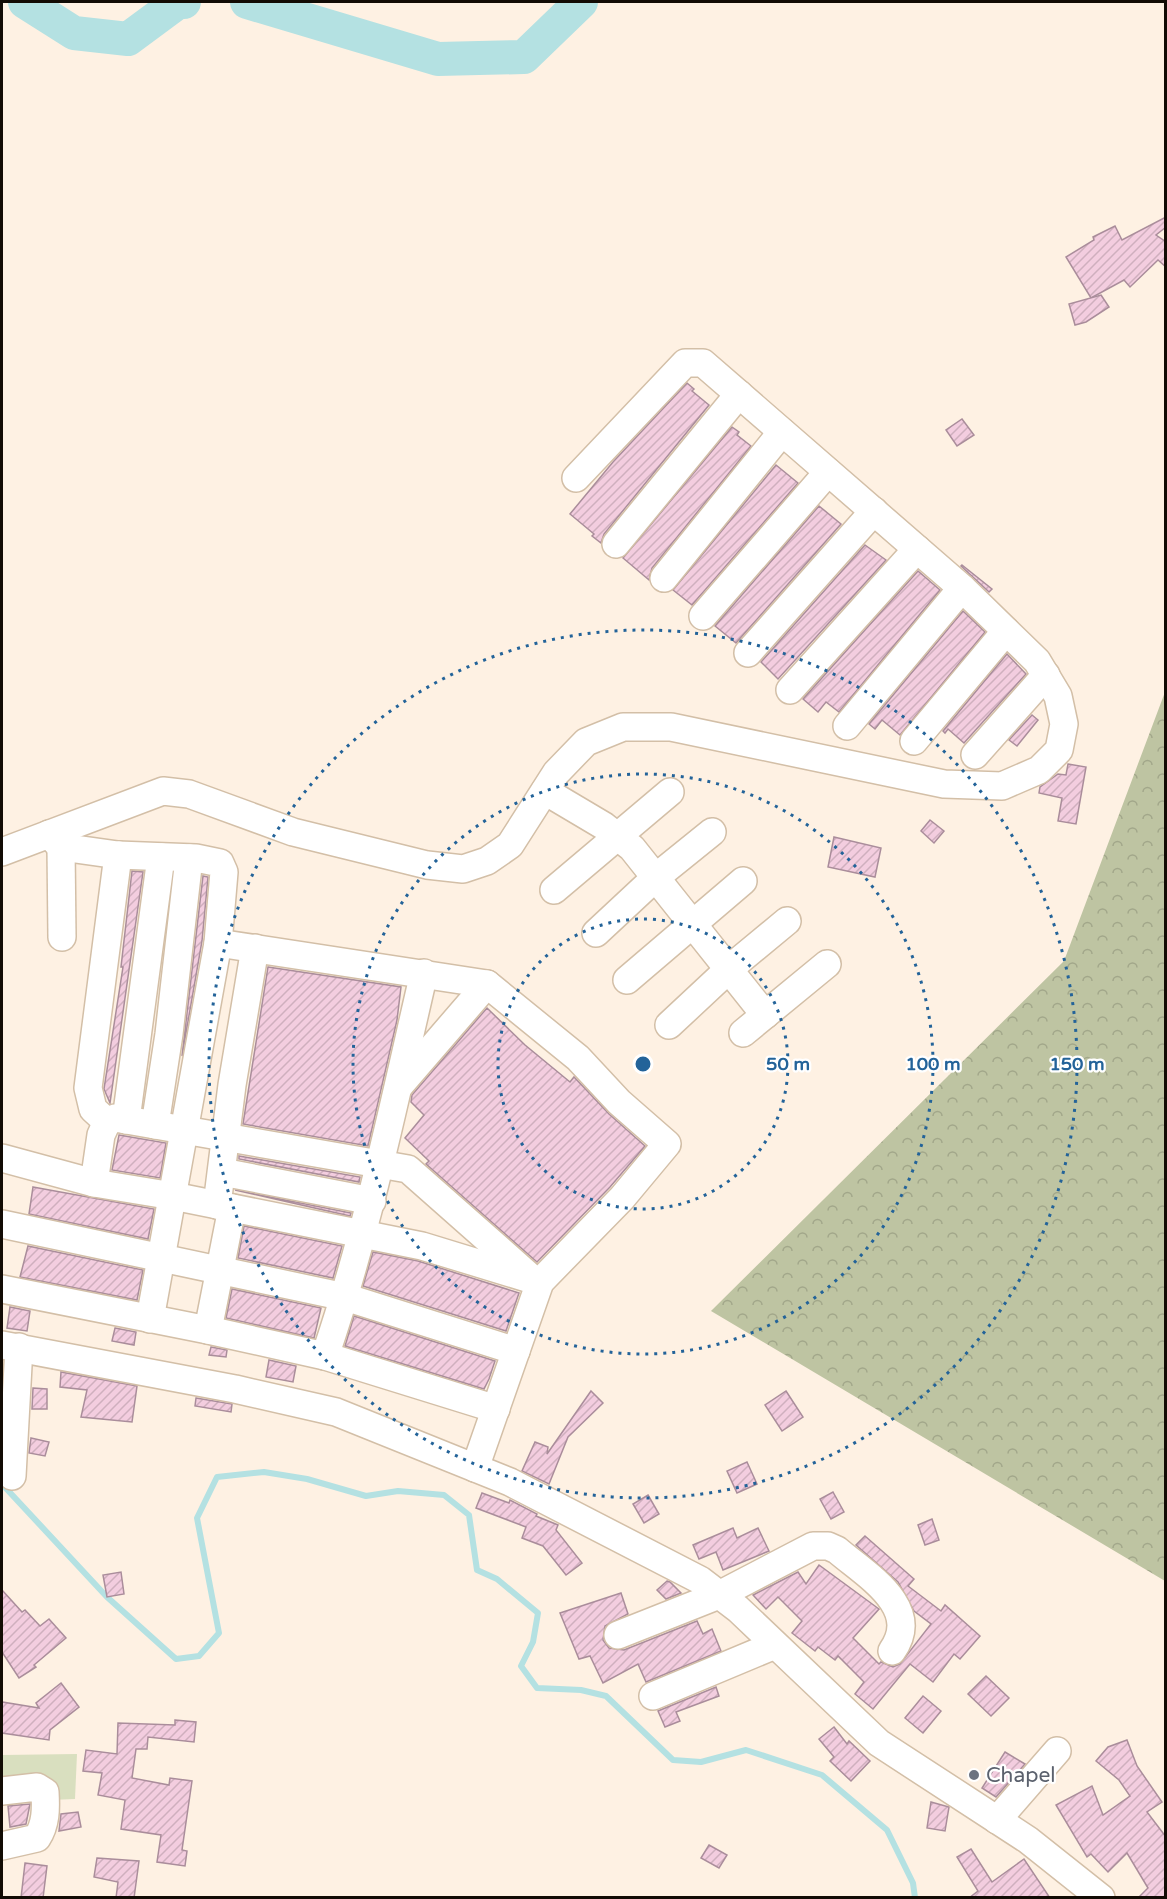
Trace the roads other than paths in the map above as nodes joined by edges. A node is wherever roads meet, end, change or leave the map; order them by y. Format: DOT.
graph roads {
  1 [pos="739,394"];
  2 [pos="782,432"];
  3 [pos="828,472"];
  4 [pos="576,478"];
  5 [pos="874,511"];
  6 [pos="616,544"];
  7 [pos="917,549"];
  8 [pos="664,578"];
  9 [pos="962,588"];
  10 [pos="703,616"];
  11 [pos="1006,631"];
  12 [pos="748,653"];
  13 [pos="1046,675"];
  14 [pos="790,690"];
  15 [pos="847,726"];
  16 [pos="914,741"];
  17 [pos="975,755"];
  18 [pos="544,791"];
  19 [pos="670,792"];
  20 [pos="711,832"];
  21 [pos="617,836"];
  22 [pos="55,841"];
  23 [pos="2,852"];
  24 [pos="118,855"];
  25 [pos="161,857"];
  26 [pos="189,858"];
  27 [pos="655,878"];
  28 [pos="743,881"];
  29 [pos="554,890"];
  30 [pos="787,921"];
  31 [pos="692,924"];
  32 [pos="596,933"];
  33 [pos="62,937"];
  34 [pos="218,943"];
  35 [pos="255,948"];
  36 [pos="827,964"];
  37 [pos="729,969"];
  38 [pos="424,973"];
  39 [pos="627,980"];
  40 [pos="488,984"];
  41 [pos="765,1015"];
  42 [pos="669,1025"];
  43 [pos="743,1033"];
  44 [pos="397,1088"];
  45 [pos="117,1121"];
  46 [pos="155,1125"];
  47 [pos="185,1129"];
  48 [pos="226,1139"];
  49 [pos="2,1158"];
  50 [pos="382,1164"];
  51 [pos="222,1172"];
  52 [pos="94,1183"];
  53 [pos="173,1196"];
  54 [pos="372,1201"];
  55 [pos="224,1207"];
  56 [pos="2,1224"];
  57 [pos="364,1233"];
  58 [pos="161,1258"];
  59 [pos="219,1269"];
  60 [pos="537,1281"];
  61 [pos="2,1289"];
  62 [pos="345,1297"];
  63 [pos="150,1319"];
  64 [pos="208,1330"];
  65 [pos="10,1346"];
  66 [pos="516,1351"];
  67 [pos="325,1356"];
  68 [pos="496,1409"];
  69 [pos="475,1468"];
  70 [pos="12,1476"];
  71 [pos="719,1595"];
  72 [pos="618,1635"];
  73 [pos="775,1645"];
  74 [pos="892,1651"];
  75 [pos="652,1696"];
  76 [pos="1057,1751"];
  77 [pos="2,1791"];
  78 [pos="997,1820"];
  79 [pos="2,1846"];
  80 [pos="1101,1898"];
  1 -- 2 [label="street"];
  1 -- 4 [label="street"];
  1 -- 6 [label="street"];
  2 -- 3 [label="street"];
  2 -- 8 [label="street"];
  3 -- 5 [label="street"];
  3 -- 10 [label="street"];
  5 -- 7 [label="street"];
  5 -- 12 [label="street"];
  7 -- 9 [label="street"];
  7 -- 14 [label="street"];
  9 -- 11 [label="street"];
  9 -- 15 [label="street"];
  11 -- 13 [label="street"];
  11 -- 16 [label="street"];
  13 -- 17 [label="street"];
  13 -- 18 [label="street"];
  18 -- 21 [label="street"];
  18 -- 22 [label="street"];
  19 -- 21 [label="street"];
  20 -- 27 [label="street"];
  21 -- 27 [label="street"];
  21 -- 29 [label="street"];
  22 -- 23 [label="street"];
  22 -- 24 [label="street"];
  22 -- 33 [label="street"];
  24 -- 25 [label="street"];
  24 -- 45 [label="street"];
  25 -- 26 [label="street"];
  25 -- 45 [label="street"];
  26 -- 34 [label="street"];
  26 -- 46 [label="street"];
  27 -- 31 [label="street"];
  27 -- 32 [label="street"];
  28 -- 31 [label="street"];
  30 -- 37 [label="street"];
  31 -- 37 [label="street"];
  31 -- 39 [label="street"];
  34 -- 35 [label="street"];
  34 -- 47 [label="street"];
  35 -- 38 [label="street"];
  35 -- 48 [label="street"];
  36 -- 41 [label="street"];
  37 -- 41 [label="street"];
  37 -- 42 [label="street"];
  38 -- 40 [label="street"];
  38 -- 44 [label="street"];
  40 -- 44 [label="street"];
  40 -- 60 [label="street"];
  41 -- 43 [label="street"];
  44 -- 50 [label="street"];
  45 -- 46 [label="street"];
  45 -- 52 [label="street"];
  46 -- 47 [label="street"];
  47 -- 48 [label="street"];
  47 -- 53 [label="street"];
  48 -- 50 [label="street"];
  48 -- 51 [label="street"];
  49 -- 52 [label="street"];
  50 -- 54 [label="street"];
  50 -- 60 [label="street"];
  51 -- 54 [label="street"];
  51 -- 55 [label="street"];
  52 -- 53 [label="street"];
  53 -- 55 [label="street"];
  53 -- 58 [label="street"];
  54 -- 57 [label="street"];
  55 -- 57 [label="street"];
  55 -- 59 [label="street"];
  56 -- 58 [label="street"];
  57 -- 60 [label="street"];
  57 -- 62 [label="street"];
  58 -- 59 [label="street"];
  58 -- 63 [label="street"];
  59 -- 62 [label="street"];
  59 -- 64 [label="street"];
  60 -- 66 [label="street"];
  61 -- 63 [label="street"];
  62 -- 66 [label="street"];
  62 -- 67 [label="street"];
  63 -- 64 [label="street"];
  64 -- 67 [label="street"];
  65 -- 69 [label="street"];
  65 -- 70 [label="street"];
  66 -- 68 [label="street"];
  67 -- 68 [label="street"];
  68 -- 69 [label="street"];
  69 -- 71 [label="street"];
  71 -- 72 [label="street"];
  71 -- 73 [label="street"];
  71 -- 74 [label="street"];
  73 -- 75 [label="street"];
  73 -- 78 [label="street"];
  76 -- 78 [label="street"];
  77 -- 79 [label="street"];
  78 -- 80 [label="street"];
}
